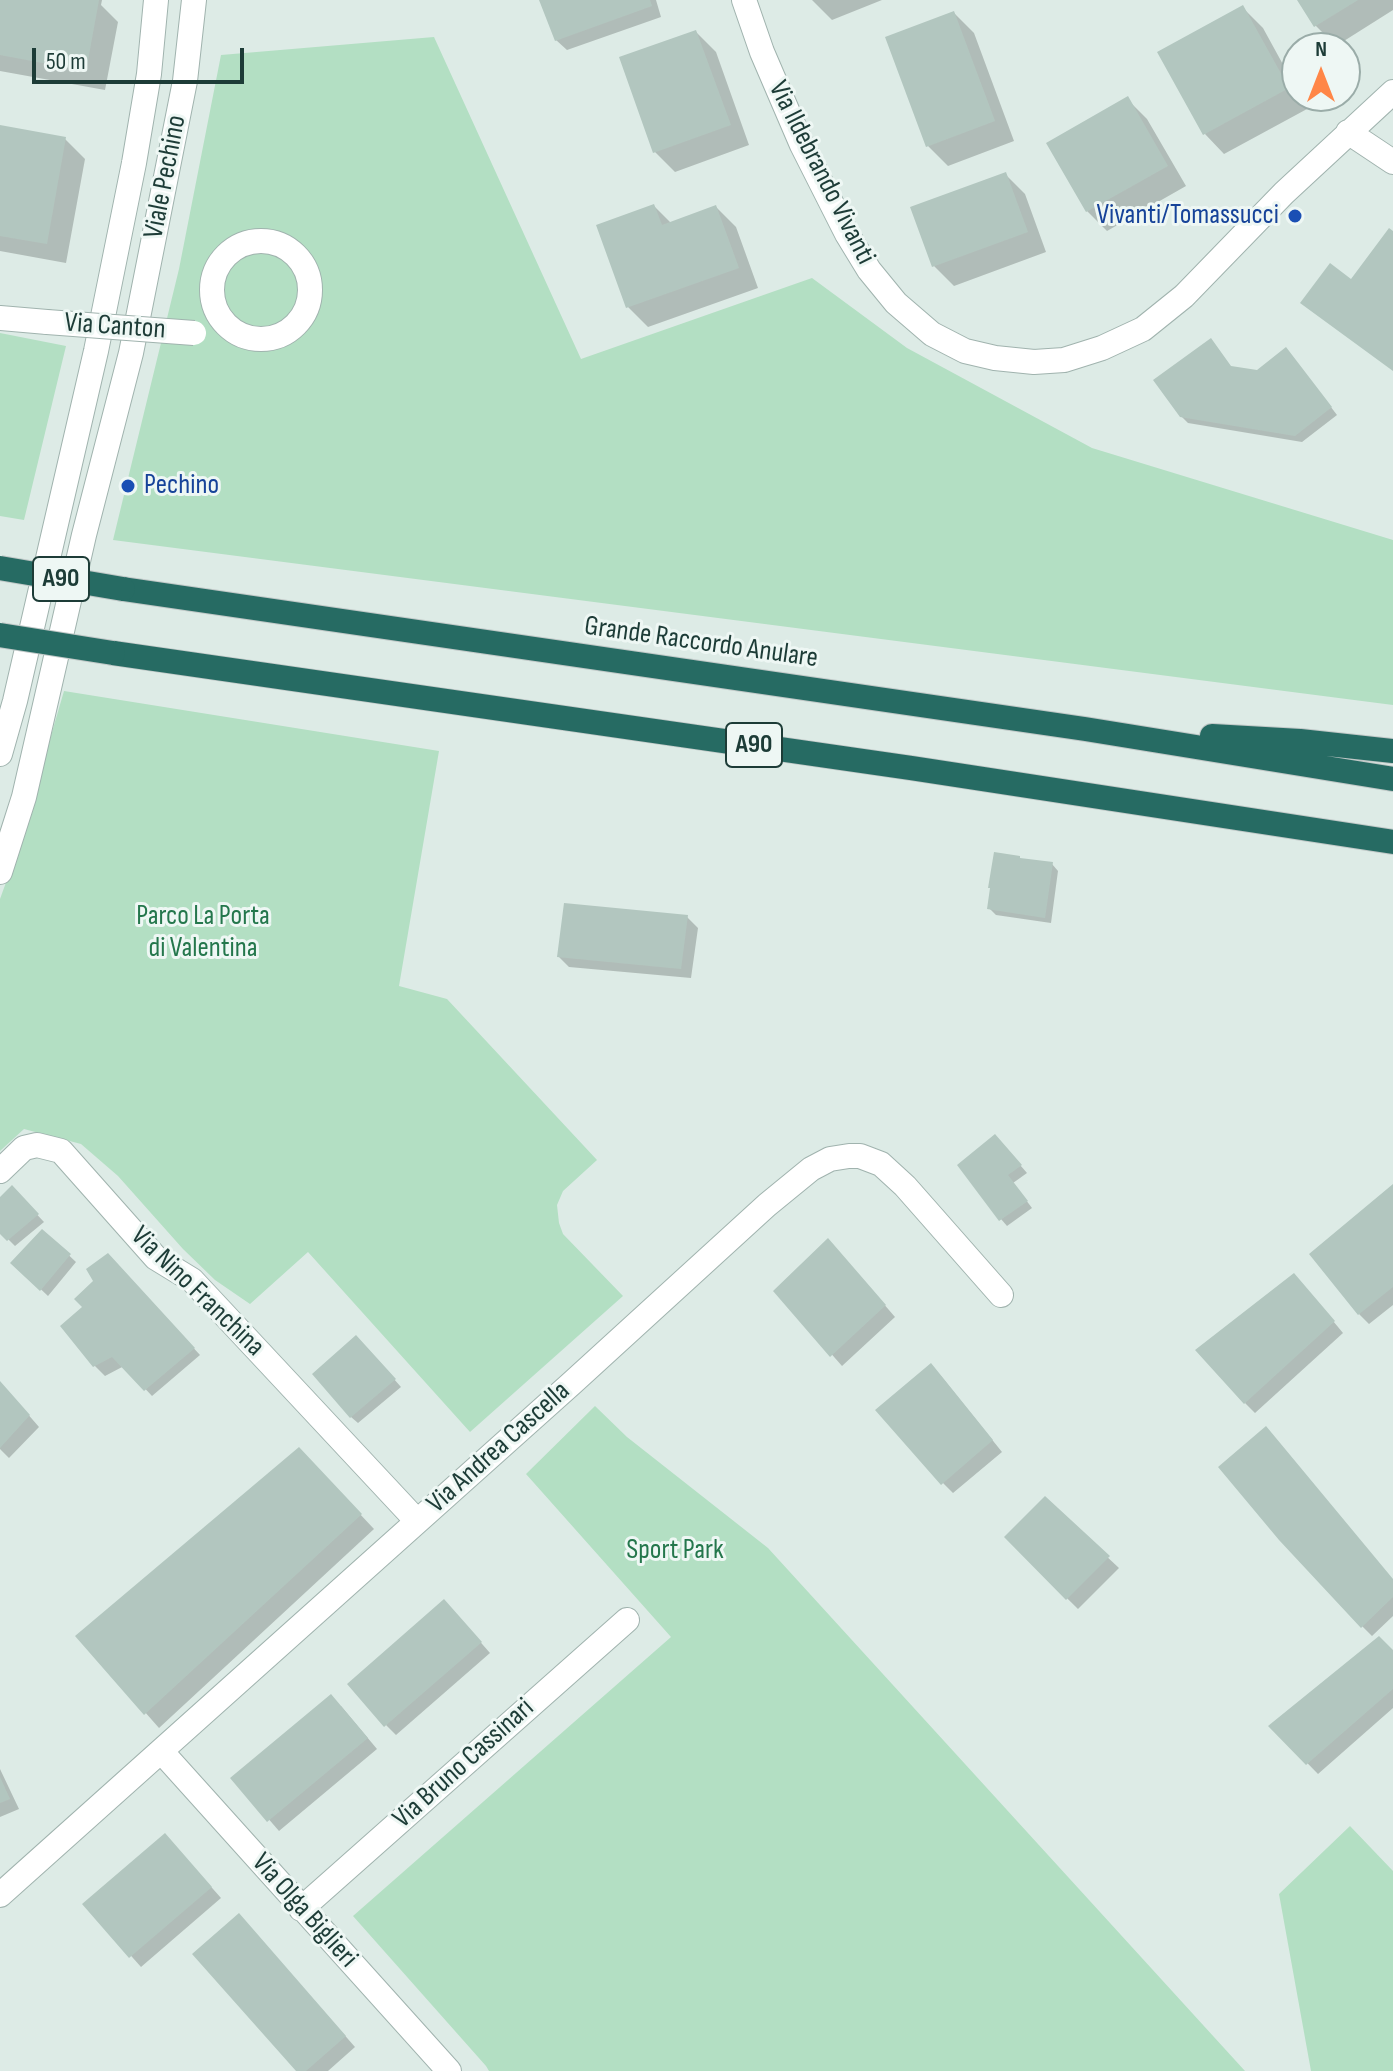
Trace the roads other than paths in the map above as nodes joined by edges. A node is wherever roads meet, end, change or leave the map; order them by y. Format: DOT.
graph roads {
  1 [pos="156,0"];
  2 [pos="194,0"];
  3 [pos="744,0"];
  4 [pos="1393,92"];
  5 [pos="1348,132"];
  6 [pos="1393,162"];
  7 [pos="0,318"];
  8 [pos="230,329"];
  9 [pos="0,568"];
  10 [pos="0,635"];
  11 [pos="1085,729"];
  12 [pos="1393,751"];
  13 [pos="0,754"];
  14 [pos="1393,779"];
  15 [pos="1393,842"];
  16 [pos="0,872"];
  17 [pos="0,1171"];
  18 [pos="1001,1295"];
  19 [pos="417,1521"];
  20 [pos="627,1620"];
  21 [pos="161,1751"];
  22 [pos="0,1895"];
  23 [pos="301,1909"];
  24 [pos="449,2071"];
  1 -- 13 [label="street, Viale Pechino"];
  2 -- 16 [label="street, Viale Pechino"];
  3 -- 5 [label="street, Via Ildebrando Vivanti"];
  4 -- 5 [label="street, Via Ildebrando Vivanti"];
  5 -- 6 [label="street"];
  7 -- 8 [label="street, Via Canton, bridge"];
  8 -- 8 [label="street, Via Canton"];
  9 -- 11 [label="highway, Grande Raccordo Anulare / A90, bridge"];
  10 -- 15 [label="highway, A90, bridge"];
  11 -- 12 [label="highway"];
  11 -- 14 [label="highway, Grande Raccordo Anulare / A90"];
  17 -- 19 [label="street, Via Nino Franchina"];
  18 -- 19 [label="street, Via Andrea Cascella"];
  19 -- 21 [label="street, Via Andrea Cascella"];
  20 -- 23 [label="street, Via Bruno Cassinari"];
  21 -- 22 [label="street, Via Andrea Cascella"];
  21 -- 23 [label="street, Via Olga Biglieri"];
  23 -- 24 [label="street, Via Olga Biglieri"];
}
